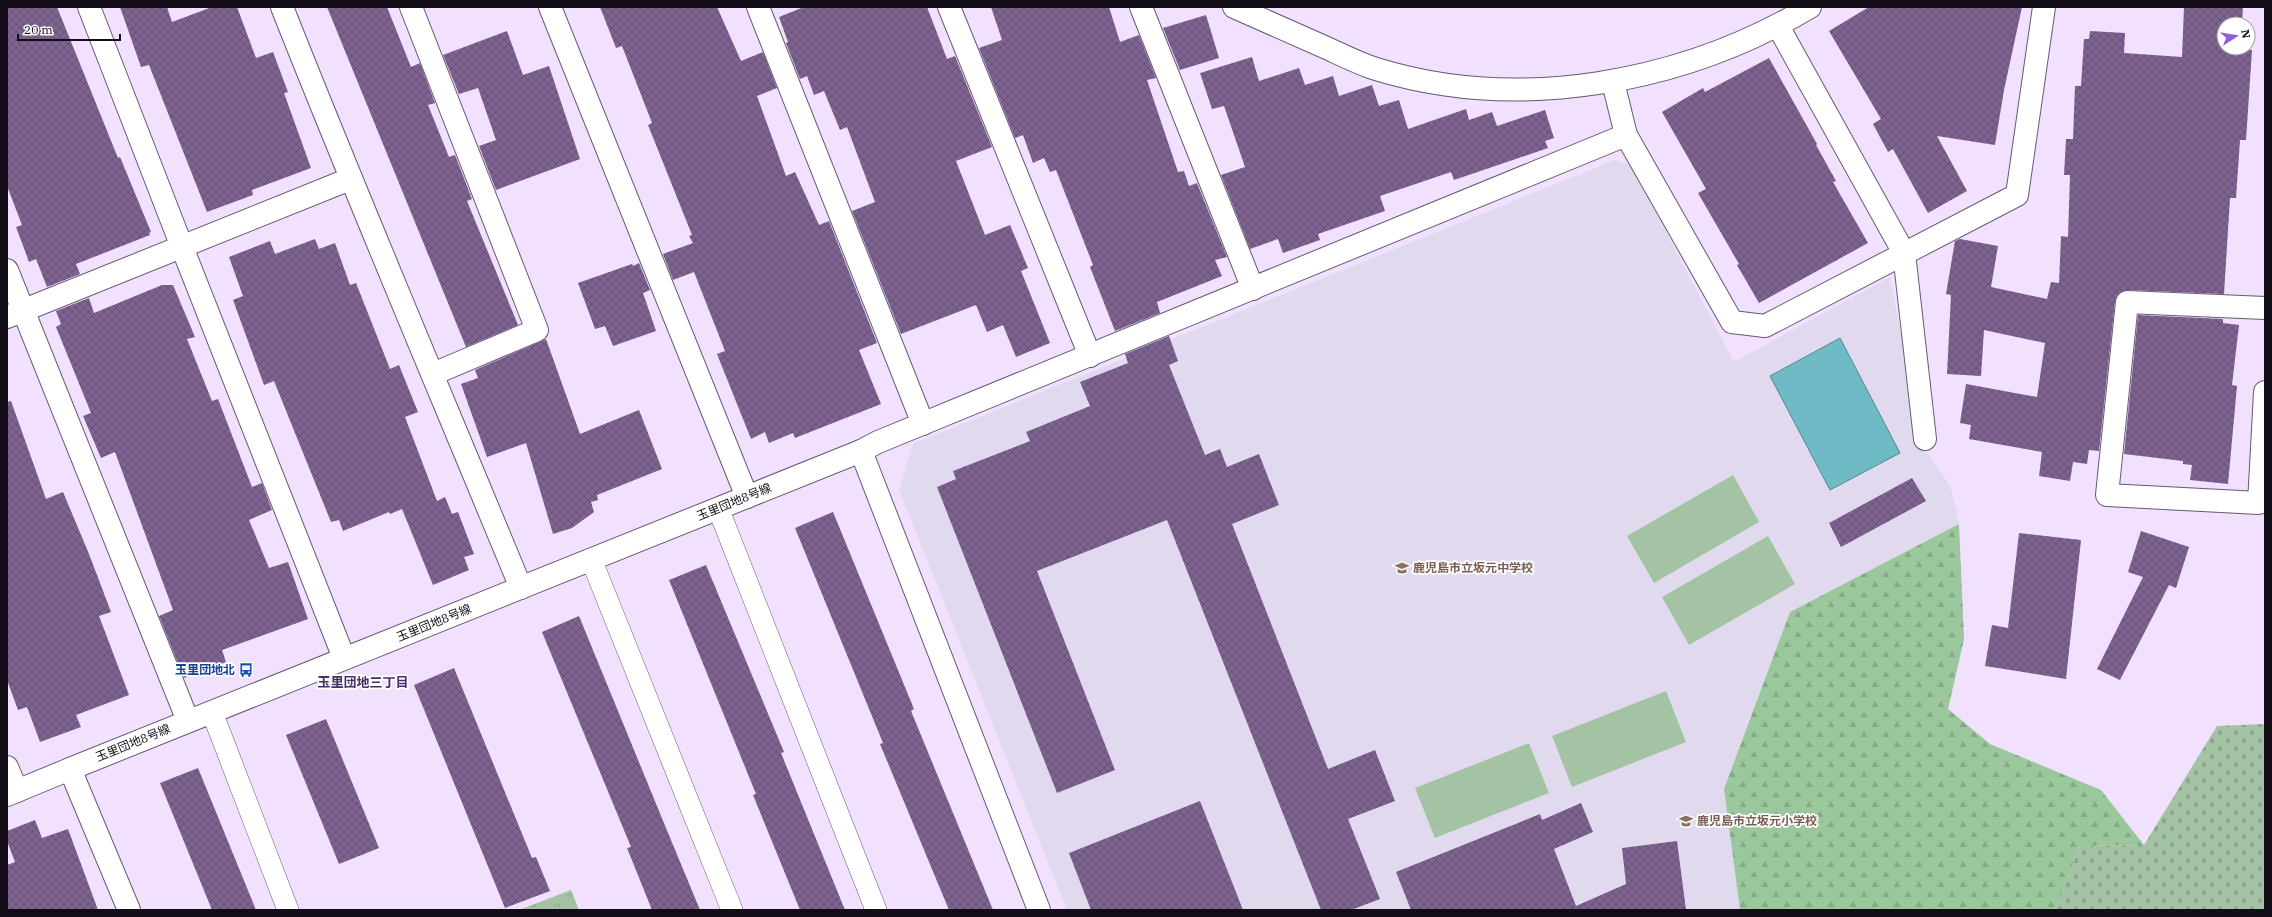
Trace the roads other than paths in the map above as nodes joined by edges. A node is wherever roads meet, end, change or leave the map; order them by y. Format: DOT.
graph roads {
  1 [pos="89,7"];
  2 [pos="282,7"];
  3 [pos="411,7"];
  4 [pos="550,7"];
  5 [pos="758,7"];
  6 [pos="949,7"];
  7 [pos="1141,7"];
  8 [pos="1234,7"];
  9 [pos="1810,7"];
  10 [pos="2044,7"];
  11 [pos="1778,26"];
  12 [pos="1613,82"];
  13 [pos="1626,135"];
  14 [pos="350,179"];
  15 [pos="182,247"];
  16 [pos="1904,254"];
  17 [pos="7,270"];
  18 [pos="1253,289"];
  19 [pos="2265,308"];
  20 [pos="15,314"];
  21 [pos="1090,356"];
  22 [pos="433,374"];
  23 [pos="2265,392"];
  24 [pos="923,424"];
  25 [pos="1925,440"];
  26 [pos="860,451"];
  27 [pos="747,497"];
  28 [pos="718,508"];
  29 [pos="591,559"];
  30 [pos="521,588"];
  31 [pos="344,658"];
  32 [pos="212,712"];
  33 [pos="188,721"];
  34 [pos="7,767"];
  35 [pos="70,769"];
  36 [pos="12,793"];
  37 [pos="129,910"];
  38 [pos="288,910"];
  39 [pos="732,910"];
  40 [pos="876,910"];
  41 [pos="1039,910"];
  1 -- 15 [label="street"];
  2 -- 14 [label="street"];
  3 -- 22 [label="street"];
  4 -- 27 [label="street"];
  5 -- 24 [label="street"];
  6 -- 21 [label="street"];
  7 -- 18 [label="street"];
  8 -- 12 [label="street"];
  9 -- 11 [label="street"];
  10 -- 16 [label="street"];
  11 -- 12 [label="street"];
  11 -- 16 [label="street"];
  12 -- 13 [label="street"];
  13 -- 16 [label="street"];
  13 -- 18 [label="street, 玉里団地8号線"];
  14 -- 15 [label="street"];
  14 -- 22 [label="street"];
  15 -- 20 [label="street"];
  15 -- 31 [label="street"];
  16 -- 25 [label="street"];
  17 -- 20 [label="street"];
  18 -- 21 [label="street, 玉里団地8号線"];
  19 -- 23 [label="street"];
  20 -- 33 [label="street"];
  21 -- 24 [label="street, 玉里団地8号線"];
  22 -- 30 [label="street"];
  24 -- 26 [label="street, 玉里団地8号線"];
  26 -- 27 [label="street, 玉里団地8号線"];
  26 -- 41 [label="street"];
  27 -- 28 [label="street, 玉里団地8号線"];
  28 -- 29 [label="street, 玉里団地8号線"];
  28 -- 40 [label="lane"];
  29 -- 30 [label="street, 玉里団地8号線"];
  29 -- 39 [label="lane"];
  30 -- 31 [label="street, 玉里団地8号線"];
  31 -- 32 [label="street, 玉里団地8号線"];
  32 -- 33 [label="street, 玉里団地8号線"];
  32 -- 38 [label="lane"];
  33 -- 35 [label="street, 玉里団地8号線"];
  34 -- 36 [label="street"];
  35 -- 36 [label="street, 玉里団地8号線"];
  35 -- 37 [label="street"];
}
